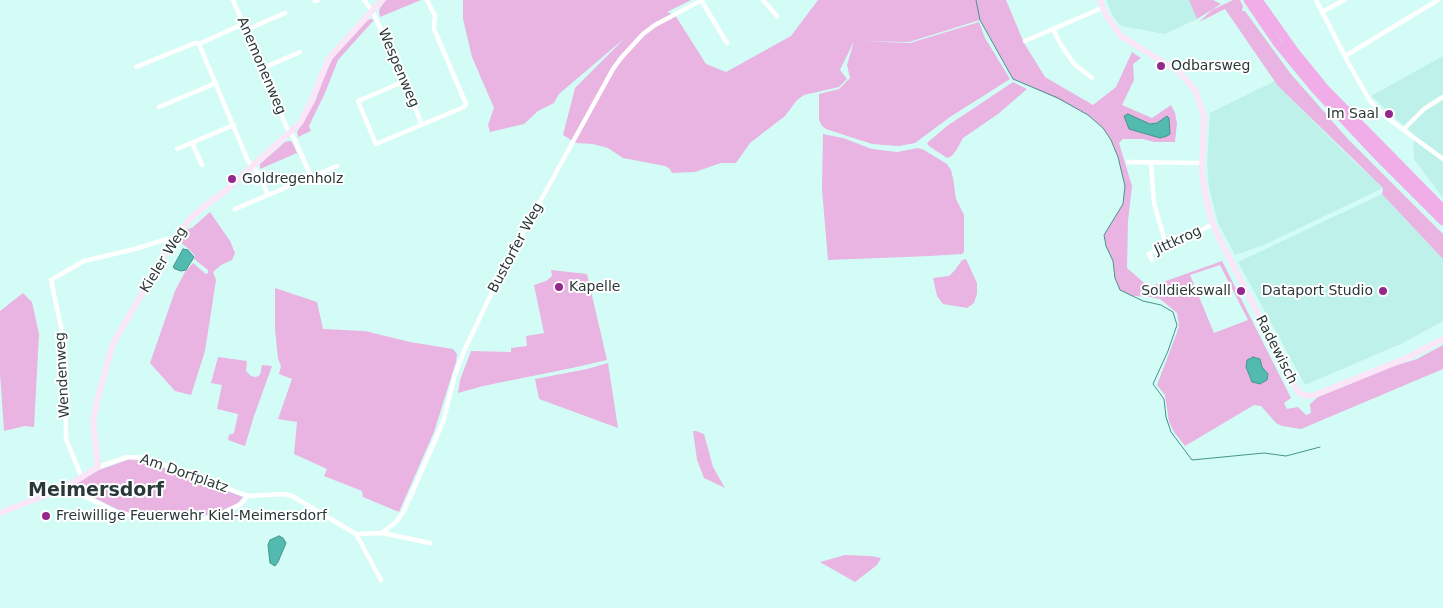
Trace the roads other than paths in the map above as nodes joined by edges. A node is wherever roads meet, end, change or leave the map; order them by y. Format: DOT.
graph roads {
  1 [pos="232,0"];
  2 [pos="364,0"];
  3 [pos="382,0"];
  4 [pos="427,0"];
  5 [pos="702,0"];
  6 [pos="763,0"];
  7 [pos="1100,0"];
  8 [pos="1248,0"];
  9 [pos="1258,0"];
  10 [pos="1316,0"];
  11 [pos="1344,0"];
  12 [pos="1438,0"];
  13 [pos="1102,8"];
  14 [pos="373,12"];
  15 [pos="1322,12"];
  16 [pos="284,14"];
  17 [pos="777,16"];
  18 [pos="243,24"];
  19 [pos="1053,29"];
  20 [pos="246,30"];
  21 [pos="1025,41"];
  22 [pos="727,43"];
  23 [pos="199,44"];
  24 [pos="300,52"];
  25 [pos="1345,56"];
  26 [pos="136,67"];
  27 [pos="261,69"];
  28 [pos="1092,78"];
  29 [pos="405,82"];
  30 [pos="216,83"];
  31 [pos="1443,98"];
  32 [pos="159,107"];
  33 [pos="234,125"];
  34 [pos="422,125"];
  35 [pos="1404,129"];
  36 [pos="290,132"];
  37 [pos="192,143"];
  38 [pos="177,149"];
  39 [pos="1443,159"];
  40 [pos="1128,162"];
  41 [pos="1151,163"];
  42 [pos="1202,163"];
  43 [pos="202,165"];
  44 [pos="252,166"];
  45 [pos="337,166"];
  46 [pos="311,177"];
  47 [pos="268,195"];
  48 [pos="235,209"];
  49 [pos="1443,209"];
  50 [pos="1443,221"];
  51 [pos="1213,224"];
  52 [pos="172,242"];
  53 [pos="1166,245"];
  54 [pos="1152,260"];
  55 [pos="1443,339"];
  56 [pos="98,467"];
  57 [pos="82,478"];
  58 [pos="66,487"];
  59 [pos="248,496"];
  60 [pos="0,513"];
  61 [pos="382,533"];
  62 [pos="356,534"];
  63 [pos="430,543"];
  64 [pos="381,580"];
  1 -- 18 [label="street, Anemonenweg"];
  2 -- 14 [label="street, Wespenweg"];
  3 -- 14 [label="street, Kieler Weg"];
  4 -- 34 [label="street"];
  5 -- 22 [label="street"];
  5 -- 61 [label="street, Bustorfer Weg"];
  6 -- 17 [label="street"];
  7 -- 13 [label="street, Radewisch"];
  8 -- 50 [label="highway"];
  9 -- 49 [label="highway"];
  10 -- 15 [label="street"];
  11 -- 15 [label="street"];
  12 -- 25 [label="street"];
  13 -- 19 [label="street"];
  13 -- 42 [label="street, Radewisch"];
  14 -- 29 [label="street, Wespenweg"];
  14 -- 36 [label="street, Kieler Weg"];
  15 -- 25 [label="street"];
  16 -- 20 [label="street"];
  18 -- 20 [label="street, Anemonenweg"];
  18 -- 23 [label="street"];
  19 -- 21 [label="street"];
  19 -- 28 [label="street"];
  20 -- 27 [label="street, Anemonenweg"];
  23 -- 26 [label="street"];
  23 -- 30 [label="street"];
  24 -- 27 [label="street"];
  25 -- 35 [label="street"];
  27 -- 36 [label="street, Anemonenweg"];
  29 -- 34 [label="street, Wespenweg"];
  29 -- 34 [label="street"];
  30 -- 32 [label="street"];
  30 -- 33 [label="street"];
  31 -- 35 [label="street"];
  33 -- 37 [label="street"];
  33 -- 44 [label="street"];
  35 -- 39 [label="street"];
  36 -- 44 [label="street, Kieler Weg"];
  36 -- 46 [label="street, Anemonenweg"];
  37 -- 38 [label="street"];
  37 -- 43 [label="street"];
  40 -- 41 [label="street"];
  41 -- 42 [label="street"];
  41 -- 53 [label="street"];
  42 -- 51 [label="street, Radewisch"];
  44 -- 47 [label="street"];
  44 -- 52 [label="street, Kieler Weg"];
  45 -- 46 [label="street"];
  46 -- 47 [label="street"];
  47 -- 48 [label="street"];
  51 -- 53 [label="street, Jittkrog"];
  51 -- 55 [label="street, Radewisch"];
  52 -- 56 [label="street, Kieler Weg"];
  52 -- 57 [label="street, Wendenweg"];
  53 -- 54 [label="street, Jittkrog"];
  56 -- 57 [label="street, Am Dorfplatz"];
  56 -- 59 [label="street, Am Dorfplatz"];
  57 -- 58 [label="street, Am Dorfplatz"];
  58 -- 59 [label="street, Am Dorfplatz"];
  58 -- 60 [label="street, Am Dorfplatz"];
  59 -- 62 [label="street, Am Dorfplatz"];
  61 -- 62 [label="street"];
  61 -- 63 [label="street"];
  62 -- 64 [label="street"];
}
